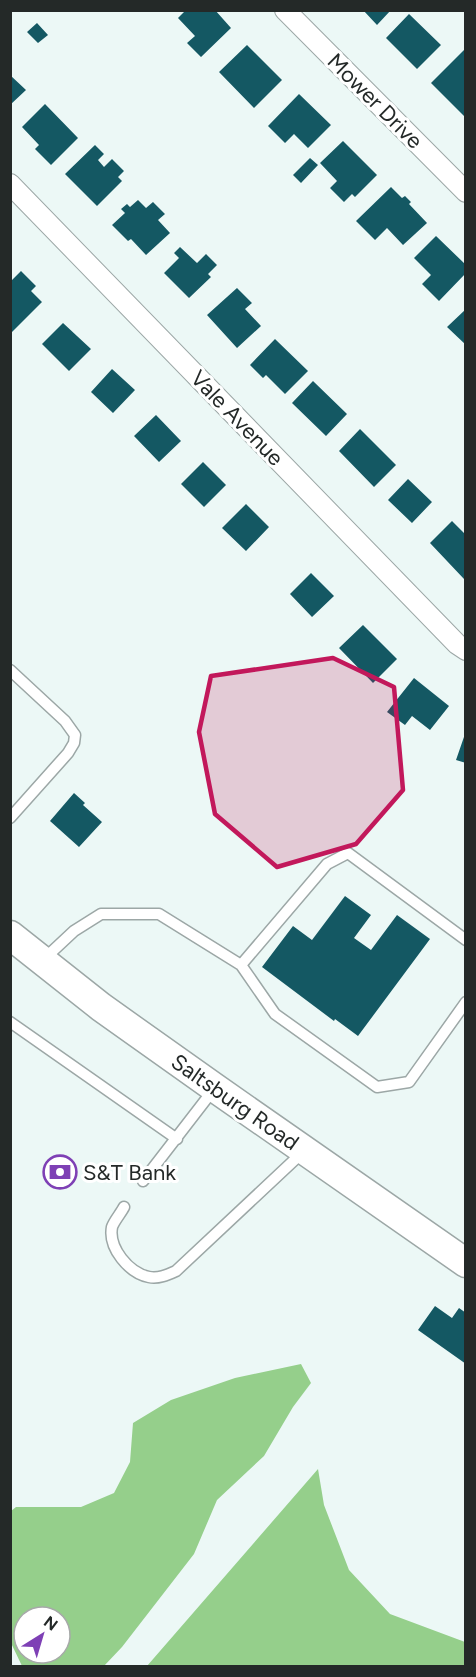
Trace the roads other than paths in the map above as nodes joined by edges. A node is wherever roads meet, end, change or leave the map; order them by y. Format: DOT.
graph roads {
  1 [pos="285,10"];
  2 [pos="10,184"];
  3 [pos="465,192"];
  4 [pos="465,650"];
  5 [pos="10,670"];
  6 [pos="10,818"];
  7 [pos="10,935"];
  8 [pos="465,940"];
  9 [pos="42,960"];
  10 [pos="241,965"];
  11 [pos="465,1002"];
  12 [pos="10,1022"];
  13 [pos="215,1088"];
  14 [pos="177,1139"];
  15 [pos="304,1151"];
  16 [pos="143,1181"];
  17 [pos="124,1207"];
  18 [pos="465,1263"];
  1 -- 3 [label="street, Mower Drive"];
  2 -- 4 [label="street, Vale Avenue"];
  5 -- 6 [label="lane"];
  7 -- 9 [label="main road, Saltsburg Road"];
  8 -- 10 [label="lane"];
  9 -- 10 [label="lane"];
  9 -- 13 [label="main road, Saltsburg Road"];
  10 -- 11 [label="lane"];
  12 -- 14 [label="lane"];
  13 -- 14 [label="lane"];
  13 -- 15 [label="main road, Saltsburg Road"];
  14 -- 16 [label="lane"];
  15 -- 17 [label="lane"];
  15 -- 18 [label="main road, Saltsburg Road"];
}
